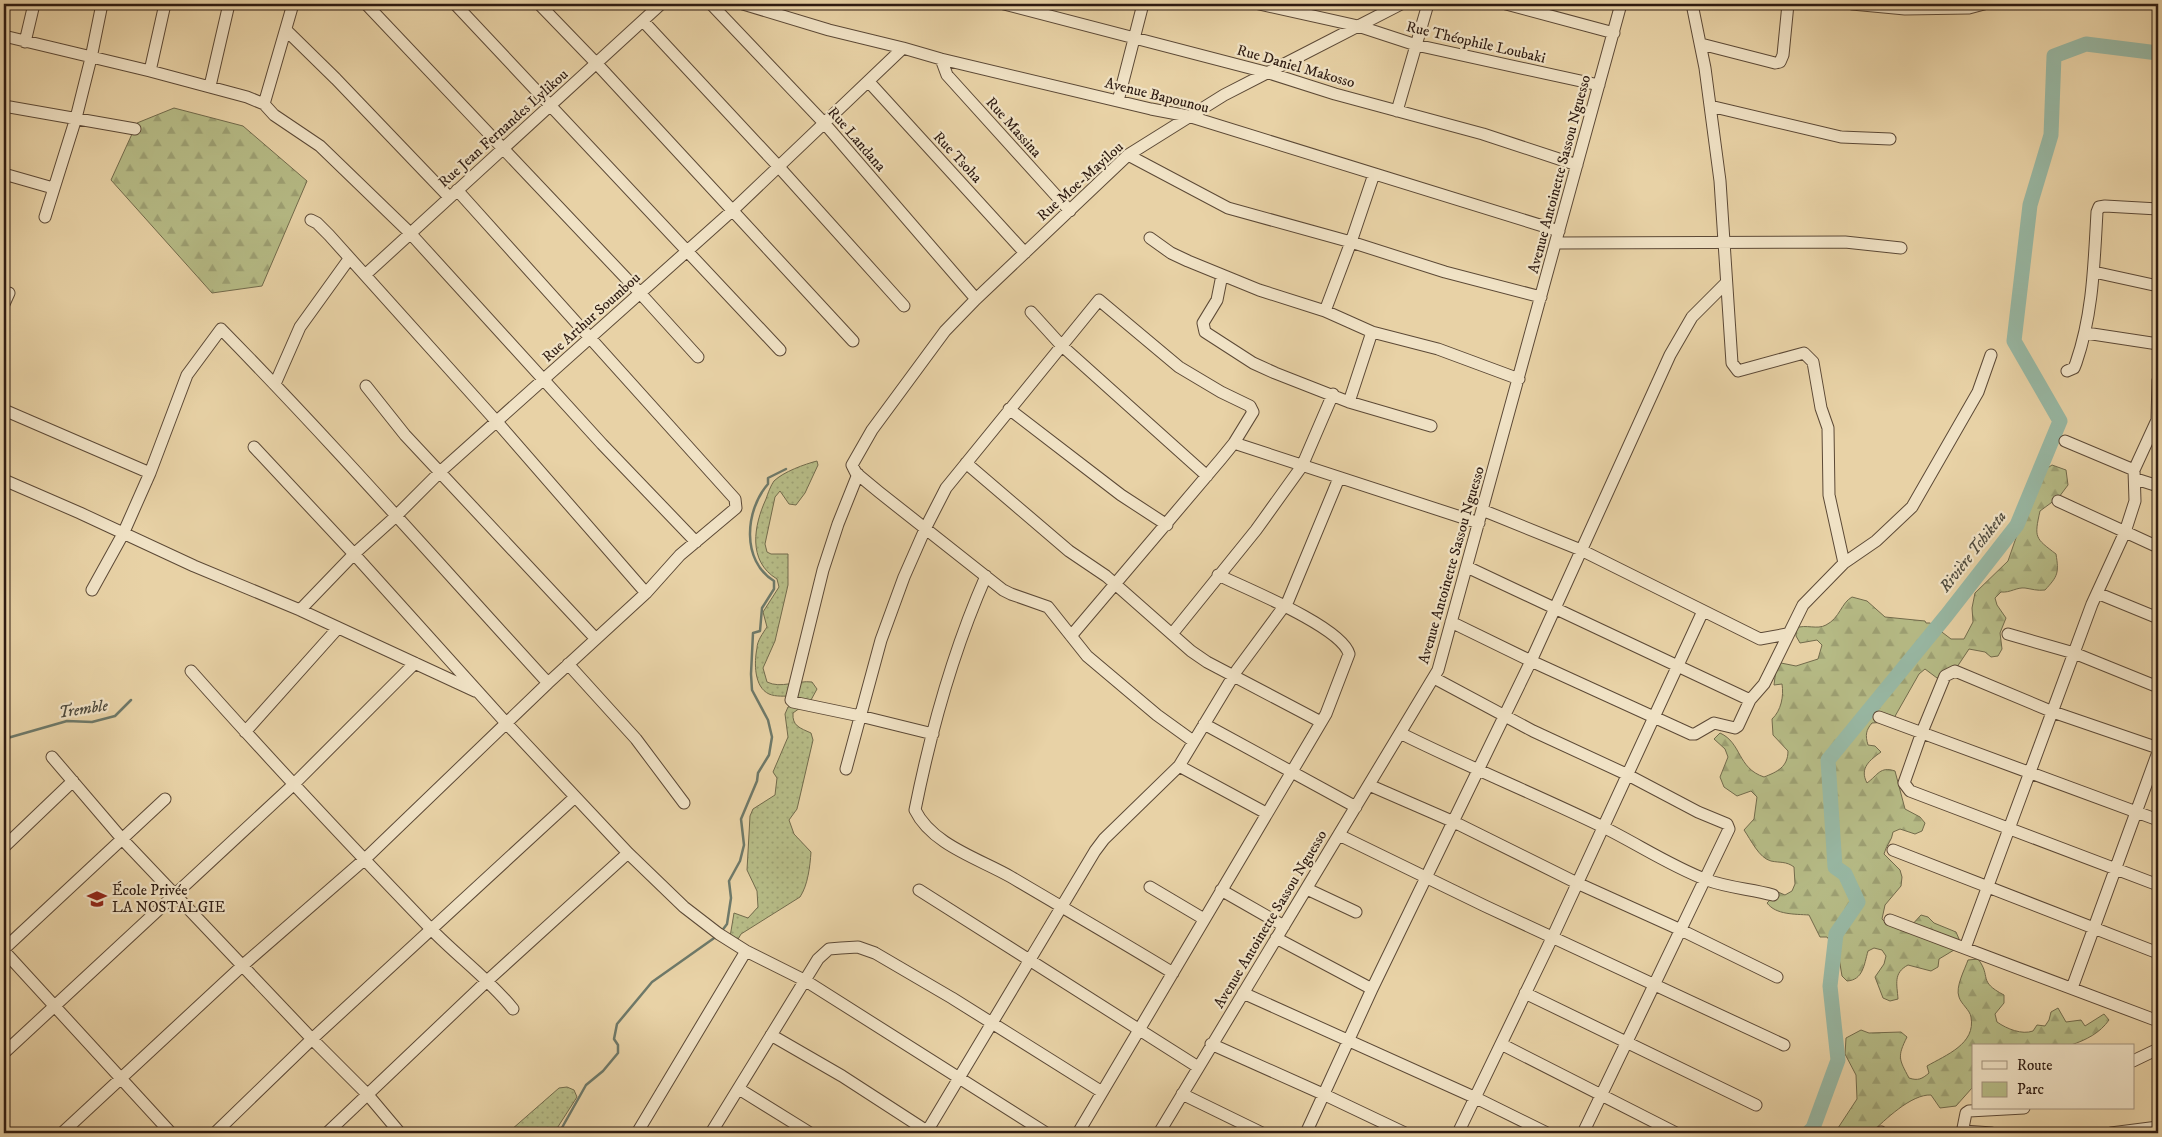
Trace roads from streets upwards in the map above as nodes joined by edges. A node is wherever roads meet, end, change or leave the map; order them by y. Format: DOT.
graph roads {
  1 [pos="34,4"];
  2 [pos="102,4"];
  3 [pos="165,4"];
  4 [pos="229,4"];
  5 [pos="293,4"];
  6 [pos="366,4"];
  7 [pos="455,4"];
  8 [pos="539,4"];
  9 [pos="661,4"];
  10 [pos="711,4"];
  11 [pos="743,4"];
  12 [pos="1004,4"];
  13 [pos="1143,4"];
  14 [pos="1259,4"];
  15 [pos="1401,4"];
  16 [pos="1428,4"];
  17 [pos="1506,4"];
  18 [pos="1621,4"];
  19 [pos="1692,4"];
  20 [pos="1788,4"];
  21 [pos="1852,4"];
  22 [pos="1984,4"];
  23 [pos="1919,6"];
  24 [pos="1968,6"];
  25 [pos="643,21"];
  26 [pos="1358,26"];
  27 [pos="286,30"];
  28 [pos="1614,33"];
  29 [pos="4,36"];
  30 [pos="1134,37"];
  31 [pos="25,42"];
  32 [pos="1701,44"];
  33 [pos="1416,45"];
  34 [pos="903,48"];
  35 [pos="91,58"];
  36 [pos="941,59"];
  37 [pos="597,64"];
  38 [pos="150,71"];
  39 [pos="1269,73"];
  40 [pos="869,82"];
  41 [pos="210,86"];
  42 [pos="1599,86"];
  43 [pos="1118,101"];
  44 [pos="264,104"];
  45 [pos="4,106"];
  46 [pos="551,106"];
  47 [pos="1710,106"];
  48 [pos="1397,111"];
  49 [pos="1188,116"];
  50 [pos="76,118"];
  51 [pos="825,124"];
  52 [pos="135,129"];
  53 [pos="1890,139"];
  54 [pos="503,148"];
  55 [pos="1128,155"];
  56 [pos="1577,164"];
  57 [pos="778,166"];
  58 [pos="4,174"];
  59 [pos="1374,174"];
  60 [pos="53,188"];
  61 [pos="453,193"];
  62 [pos="2158,209"];
  63 [pos="733,210"];
  64 [pos="1070,212"];
  65 [pos="45,217"];
  66 [pos="311,220"];
  67 [pos="1559,231"];
  68 [pos="410,234"];
  69 [pos="1150,238"];
  70 [pos="1351,242"];
  71 [pos="1556,243"];
  72 [pos="1724,244"];
  73 [pos="1901,248"];
  74 [pos="686,252"];
  75 [pos="1025,254"];
  76 [pos="349,258"];
  77 [pos="2094,272"];
  78 [pos="364,274"];
  79 [pos="1222,275"];
  80 [pos="1726,283"];
  81 [pos="2158,286"];
  82 [pos="640,293"];
  83 [pos="1541,297"];
  84 [pos="976,299"];
  85 [pos="904,306"];
  86 [pos="1031,312"];
  87 [pos="1325,312"];
  88 [pos="1372,332"];
  89 [pos="2086,333"];
  90 [pos="592,338"];
  91 [pos="854,341"];
  92 [pos="2158,344"];
  93 [pos="1061,345"];
  94 [pos="780,350"];
  95 [pos="1992,355"];
  96 [pos="698,357"];
  97 [pos="2067,371"];
  98 [pos="1518,379"];
  99 [pos="2158,380"];
  100 [pos="544,381"];
  101 [pos="275,384"];
  102 [pos="366,386"];
  103 [pos="1333,394"];
  104 [pos="1349,402"];
  105 [pos="1009,409"];
  106 [pos="4,410"];
  107 [pos="498,422"];
  108 [pos="1431,426"];
  109 [pos="2155,433"];
  110 [pos="2065,441"];
  111 [pos="1234,443"];
  112 [pos="254,447"];
  113 [pos="966,463"];
  114 [pos="1302,466"];
  115 [pos="855,470"];
  116 [pos="441,471"];
  117 [pos="150,473"];
  118 [pos="2135,474"];
  119 [pos="1207,476"];
  120 [pos="1339,478"];
  121 [pos="4,480"];
  122 [pos="2158,486"];
  123 [pos="2058,501"];
  124 [pos="1482,510"];
  125 [pos="395,517"];
  126 [pos="1479,523"];
  127 [pos="1167,525"];
  128 [pos="926,527"];
  129 [pos="2126,532"];
  130 [pos="123,534"];
  131 [pos="696,542"];
  132 [pos="2158,547"];
  133 [pos="1581,550"];
  134 [pos="354,554"];
  135 [pos="1844,563"];
  136 [pos="1467,567"];
  137 [pos="1218,575"];
  138 [pos="986,576"];
  139 [pos="1116,585"];
  140 [pos="92,590"];
  141 [pos="646,593"];
  142 [pos="2097,593"];
  143 [pos="1284,606"];
  144 [pos="1555,607"];
  145 [pos="300,610"];
  146 [pos="1703,611"];
  147 [pos="2158,618"];
  148 [pos="1452,622"];
  149 [pos="338,628"];
  150 [pos="1172,634"];
  151 [pos="1787,634"];
  152 [pos="2008,634"];
  153 [pos="1071,636"];
  154 [pos="596,638"];
  155 [pos="2074,653"];
  156 [pos="1531,661"];
  157 [pos="414,663"];
  158 [pos="568,664"];
  159 [pos="1678,667"];
  160 [pos="191,671"];
  161 [pos="1436,674"];
  162 [pos="1233,676"];
  163 [pos="548,683"];
  164 [pos="2158,687"];
  165 [pos="481,694"];
  166 [pos="1750,700"];
  167 [pos="2053,712"];
  168 [pos="1505,715"];
  169 [pos="860,716"];
  170 [pos="1654,716"];
  171 [pos="1879,717"];
  172 [pos="1321,722"];
  173 [pos="507,724"];
  174 [pos="1204,724"];
  175 [pos="245,732"];
  176 [pos="1922,732"];
  177 [pos="1400,733"];
  178 [pos="933,734"];
  179 [pos="1193,741"];
  180 [pos="2158,750"];
  181 [pos="52,757"];
  182 [pos="1179,766"];
  183 [pos="846,769"];
  184 [pos="1292,771"];
  185 [pos="1478,772"];
  186 [pos="2031,772"];
  187 [pos="1626,774"];
  188 [pos="73,782"];
  189 [pos="1369,785"];
  190 [pos="293,786"];
  191 [pos="575,796"];
  192 [pos="165,799"];
  193 [pos="684,802"];
  194 [pos="1356,807"];
  195 [pos="2136,811"];
  196 [pos="1266,813"];
  197 [pos="2158,820"];
  198 [pos="1454,822"];
  199 [pos="1602,827"];
  200 [pos="2010,828"];
  201 [pos="1339,835"];
  202 [pos="123,840"];
  203 [pos="4,847"];
  204 [pos="1893,850"];
  205 [pos="628,852"];
  206 [pos="364,859"];
  207 [pos="2115,868"];
  208 [pos="1427,878"];
  209 [pos="1705,879"];
  210 [pos="1577,883"];
  211 [pos="2158,885"];
  212 [pos="1988,886"];
  213 [pos="1150,887"];
  214 [pos="1307,889"];
  215 [pos="920,890"];
  216 [pos="1221,890"];
  217 [pos="174,894"];
  218 [pos="1773,895"];
  219 [pos="1061,907"];
  220 [pos="1356,912"];
  221 [pos="1204,919"];
  222 [pos="1890,920"];
  223 [pos="1284,926"];
  224 [pos="2094,927"];
  225 [pos="432,930"];
  226 [pos="1681,930"];
  227 [pos="1553,936"];
  228 [pos="1276,938"];
  229 [pos="1965,948"];
  230 [pos="4,950"];
  231 [pos="746,951"];
  232 [pos="2158,953"];
  233 [pos="1031,960"];
  234 [pos="242,966"];
  235 [pos="1173,973"];
  236 [pos="1776,977"];
  237 [pos="487,981"];
  238 [pos="806,982"];
  239 [pos="1655,983"];
  240 [pos="2072,988"];
  241 [pos="1372,989"];
  242 [pos="1243,993"];
  243 [pos="1525,993"];
  244 [pos="56,1006"];
  245 [pos="513,1009"];
  246 [pos="2158,1021"];
  247 [pos="992,1023"];
  248 [pos="1139,1030"];
  249 [pos="771,1035"];
  250 [pos="312,1039"];
  251 [pos="1350,1041"];
  252 [pos="1627,1041"];
  253 [pos="1212,1044"];
  254 [pos="1501,1044"];
  255 [pos="1784,1044"];
  256 [pos="2158,1049"];
  257 [pos="4,1053"];
  258 [pos="2134,1061"];
  259 [pos="1198,1067"];
  260 [pos="121,1078"];
  261 [pos="959,1078"];
  262 [pos="739,1089"];
  263 [pos="1102,1092"];
  264 [pos="1182,1094"];
  265 [pos="368,1095"];
  266 [pos="1325,1095"];
  267 [pos="1601,1095"];
  268 [pos="1476,1098"];
  269 [pos="1756,1106"];
  270 [pos="1987,1110"];
  271 [pos="2158,1127"];
  272 [pos="1963,1132"];
  273 [pos="62,1133"];
  274 [pos="171,1133"];
  275 [pos="215,1133"];
  276 [pos="327,1133"];
  277 [pos="400,1133"];
  278 [pos="637,1133"];
  279 [pos="711,1133"];
  280 [pos="810,1133"];
  281 [pos="928,1133"];
  282 [pos="1046,1133"];
  283 [pos="1078,1133"];
  284 [pos="1159,1133"];
  285 [pos="1262,1133"];
  286 [pos="1306,1133"];
  287 [pos="1404,1133"];
  288 [pos="1458,1133"];
  289 [pos="1547,1133"];
  290 [pos="1583,1133"];
  291 [pos="1676,1133"];
  292 [pos="1992,1133"];
  293 [pos="2111,1133"];
  1 -- 31 [label="street"];
  2 -- 35 [label="street"];
  3 -- 38 [label="street"];
  4 -- 41 [label="street"];
  5 -- 27 [label="street"];
  6 -- 54 [label="street"];
  7 -- 46 [label="street"];
  8 -- 37 [label="street"];
  9 -- 25 [label="street, Rue Jean Fernandes Lylikou"];
  10 -- 51 [label="street, Rue Landana"];
  11 -- 34 [label="street, Avenue Bapounou"];
  12 -- 30 [label="street, Rue Daniel Makosso"];
  13 -- 30 [label="street"];
  14 -- 26 [label="street, Rue Théophile Loubaki"];
  15 -- 26 [label="street, Rue Moe-Mayilou"];
  16 -- 33 [label="street"];
  17 -- 28 [label="street"];
  18 -- 28 [label="street, Avenue Antoinette Sassou Nguesso"];
  19 -- 32 [label="street"];
  20 -- 32 [label="street"];
  21 -- 23 [label="street"];
  22 -- 24 [label="street"];
  23 -- 24 [label="street"];
  25 -- 37 [label="street, Rue Jean Fernandes Lylikou"];
  25 -- 57 [label="street"];
  26 -- 33 [label="street, Rue Théophile Loubaki"];
  26 -- 39 [label="street, Rue Moe-Mayilou"];
  27 -- 44 [label="street"];
  27 -- 61 [label="street"];
  28 -- 42 [label="street, Avenue Antoinette Sassou Nguesso"];
  29 -- 31 [label="street"];
  30 -- 39 [label="street, Rue Daniel Makosso"];
  30 -- 43 [label="street"];
  31 -- 35 [label="street"];
  32 -- 47 [label="street"];
  33 -- 42 [label="street, Rue Théophile Loubaki"];
  33 -- 48 [label="street"];
  34 -- 36 [label="street, Avenue Bapounou"];
  34 -- 40 [label="street, Rue Arthur Soumbou"];
  35 -- 38 [label="street"];
  35 -- 50 [label="street"];
  36 -- 43 [label="street, Avenue Bapounou"];
  36 -- 64 [label="street, Rue Massina"];
  37 -- 46 [label="street, Rue Jean Fernandes Lylikou"];
  37 -- 63 [label="street"];
  38 -- 41 [label="street"];
  39 -- 48 [label="street, Rue Daniel Makosso"];
  39 -- 49 [label="street, Rue Moe-Mayilou"];
  40 -- 51 [label="street, Rue Arthur Soumbou"];
  40 -- 75 [label="street, Rue Tsoha"];
  41 -- 44 [label="street"];
  42 -- 56 [label="street, Avenue Antoinette Sassou Nguesso"];
  43 -- 49 [label="street, Avenue Bapounou"];
  44 -- 68 [label="street"];
  45 -- 50 [label="street"];
  46 -- 54 [label="street, Rue Jean Fernandes Lylikou"];
  46 -- 74 [label="street"];
  47 -- 53 [label="street"];
  47 -- 72 [label="street"];
  48 -- 56 [label="street, Rue Daniel Makosso"];
  49 -- 55 [label="street, Rue Moe-Mayilou"];
  49 -- 59 [label="street, Avenue Bapounou"];
  50 -- 52 [label="street"];
  50 -- 60 [label="street"];
  51 -- 57 [label="street, Rue Arthur Soumbou"];
  51 -- 84 [label="street, Rue Landana"];
  54 -- 61 [label="street, Rue Jean Fernandes Lylikou"];
  54 -- 82 [label="street"];
  55 -- 64 [label="street, Rue Moe-Mayilou"];
  55 -- 70 [label="street"];
  56 -- 67 [label="street, Avenue Antoinette Sassou Nguesso"];
  57 -- 63 [label="street, Rue Arthur Soumbou"];
  57 -- 85 [label="street"];
  58 -- 60 [label="street"];
  59 -- 67 [label="street, Avenue Bapounou"];
  59 -- 70 [label="street"];
  60 -- 65 [label="street"];
  61 -- 68 [label="street, Rue Jean Fernandes Lylikou"];
  61 -- 90 [label="street"];
  62 -- 77 [label="street"];
  63 -- 74 [label="street, Rue Arthur Soumbou"];
  63 -- 91 [label="street"];
  64 -- 75 [label="street, Rue Moe-Mayilou"];
  66 -- 76 [label="street"];
  67 -- 71 [label="street, Avenue Antoinette Sassou Nguesso"];
  68 -- 78 [label="street, Rue Jean Fernandes Lylikou"];
  68 -- 100 [label="street"];
  69 -- 79 [label="street"];
  70 -- 83 [label="street"];
  70 -- 87 [label="street"];
  71 -- 72 [label="street"];
  71 -- 83 [label="street, Avenue Antoinette Sassou Nguesso"];
  72 -- 73 [label="street"];
  72 -- 80 [label="street"];
  74 -- 82 [label="street, Rue Arthur Soumbou"];
  74 -- 94 [label="street"];
  75 -- 84 [label="street, Rue Moe-Mayilou"];
  76 -- 78 [label="street"];
  76 -- 101 [label="street"];
  77 -- 81 [label="street"];
  77 -- 89 [label="street"];
  78 -- 107 [label="street"];
  79 -- 87 [label="street"];
  79 -- 103 [label="street"];
  80 -- 133 [label="street"];
  80 -- 135 [label="street"];
  82 -- 90 [label="street, Rue Arthur Soumbou"];
  82 -- 96 [label="street"];
  83 -- 98 [label="street, Avenue Antoinette Sassou Nguesso"];
  84 -- 115 [label="street, Rue Moe-Mayilou"];
  86 -- 93 [label="street"];
  87 -- 88 [label="street"];
  88 -- 98 [label="street"];
  88 -- 104 [label="street"];
  89 -- 92 [label="street"];
  89 -- 97 [label="street"];
  90 -- 100 [label="street, Rue Arthur Soumbou"];
  90 -- 131 [label="street"];
  93 -- 105 [label="street"];
  93 -- 111 [label="street"];
  93 -- 119 [label="street"];
  95 -- 135 [label="street"];
  98 -- 124 [label="street, Avenue Antoinette Sassou Nguesso"];
  99 -- 109 [label="street"];
  100 -- 107 [label="street, Rue Arthur Soumbou"];
  100 -- 131 [label="street"];
  101 -- 117 [label="street"];
  101 -- 125 [label="street"];
  102 -- 116 [label="street"];
  103 -- 104 [label="street"];
  103 -- 114 [label="street"];
  104 -- 108 [label="street"];
  105 -- 113 [label="street"];
  105 -- 127 [label="street"];
  106 -- 117 [label="street"];
  107 -- 116 [label="street, Rue Arthur Soumbou"];
  107 -- 141 [label="street"];
  109 -- 118 [label="street"];
  110 -- 118 [label="street"];
  111 -- 114 [label="street"];
  111 -- 119 [label="street"];
  112 -- 134 [label="street"];
  113 -- 128 [label="street"];
  113 -- 139 [label="street"];
  114 -- 120 [label="street"];
  114 -- 137 [label="street"];
  115 -- 128 [label="street"];
  115 -- 169 [label="street, Rue Moe-Mayilou"];
  116 -- 125 [label="street, Rue Arthur Soumbou"];
  116 -- 154 [label="street"];
  117 -- 130 [label="street"];
  118 -- 122 [label="street"];
  118 -- 129 [label="street"];
  119 -- 127 [label="street"];
  120 -- 126 [label="street"];
  120 -- 143 [label="street"];
  121 -- 130 [label="street"];
  123 -- 129 [label="street"];
  124 -- 126 [label="street, Avenue Antoinette Sassou Nguesso"];
  124 -- 133 [label="street"];
  125 -- 134 [label="street, Rue Arthur Soumbou"];
  125 -- 163 [label="street"];
  126 -- 136 [label="street, Avenue Antoinette Sassou Nguesso"];
  127 -- 139 [label="street"];
  128 -- 138 [label="street"];
  128 -- 169 [label="street"];
  129 -- 132 [label="street"];
  129 -- 142 [label="street"];
  130 -- 140 [label="street"];
  130 -- 145 [label="street"];
  131 -- 141 [label="street"];
  133 -- 144 [label="street"];
  133 -- 146 [label="street"];
  134 -- 145 [label="street, Rue Arthur Soumbou"];
  134 -- 165 [label="street"];
  135 -- 151 [label="street"];
  136 -- 144 [label="street"];
  136 -- 148 [label="street, Avenue Antoinette Sassou Nguesso"];
  137 -- 143 [label="street"];
  137 -- 150 [label="street"];
  138 -- 153 [label="street"];
  138 -- 178 [label="street"];
  139 -- 150 [label="street"];
  139 -- 153 [label="street"];
  141 -- 154 [label="street"];
  142 -- 147 [label="street"];
  142 -- 155 [label="street"];
  143 -- 162 [label="street"];
  143 -- 172 [label="street"];
  144 -- 156 [label="street"];
  144 -- 159 [label="street"];
  145 -- 149 [label="street"];
  146 -- 151 [label="street"];
  146 -- 159 [label="street"];
  148 -- 156 [label="street"];
  148 -- 161 [label="street, Avenue Antoinette Sassou Nguesso"];
  149 -- 157 [label="street"];
  149 -- 175 [label="street"];
  150 -- 162 [label="street"];
  151 -- 166 [label="street"];
  152 -- 155 [label="street"];
  153 -- 179 [label="street"];
  154 -- 158 [label="street"];
  155 -- 164 [label="street"];
  155 -- 167 [label="street"];
  156 -- 168 [label="street"];
  156 -- 170 [label="street"];
  157 -- 165 [label="street"];
  157 -- 190 [label="street"];
  158 -- 163 [label="street"];
  158 -- 193 [label="street"];
  159 -- 166 [label="street"];
  159 -- 170 [label="street"];
  160 -- 175 [label="street"];
  161 -- 168 [label="street"];
  161 -- 177 [label="street, Avenue Antoinette Sassou Nguesso"];
  162 -- 172 [label="street"];
  162 -- 174 [label="street"];
  163 -- 173 [label="street"];
  165 -- 173 [label="street"];
  166 -- 170 [label="street"];
  167 -- 176 [label="street"];
  167 -- 180 [label="street"];
  167 -- 186 [label="street"];
  168 -- 185 [label="street"];
  168 -- 187 [label="street"];
  169 -- 178 [label="street"];
  169 -- 183 [label="street"];
  170 -- 187 [label="street"];
  171 -- 176 [label="street"];
  172 -- 184 [label="street"];
  173 -- 191 [label="street"];
  173 -- 206 [label="street"];
  174 -- 179 [label="street"];
  174 -- 184 [label="street"];
  175 -- 190 [label="street"];
  176 -- 186 [label="street"];
  176 -- 200 [label="street"];
  177 -- 185 [label="street"];
  177 -- 189 [label="street, Avenue Antoinette Sassou Nguesso"];
  178 -- 219 [label="street"];
  179 -- 182 [label="street"];
  180 -- 195 [label="street"];
  181 -- 188 [label="street"];
  182 -- 196 [label="street"];
  182 -- 219 [label="street"];
  184 -- 194 [label="street"];
  184 -- 196 [label="street"];
  185 -- 198 [label="street"];
  185 -- 199 [label="street"];
  186 -- 195 [label="street"];
  186 -- 200 [label="street"];
  187 -- 199 [label="street"];
  187 -- 209 [label="street"];
  188 -- 202 [label="street"];
  188 -- 203 [label="street"];
  189 -- 194 [label="street, Avenue Antoinette Sassou Nguesso"];
  189 -- 198 [label="street"];
  190 -- 206 [label="street"];
  190 -- 217 [label="street"];
  191 -- 205 [label="street"];
  191 -- 225 [label="street"];
  192 -- 202 [label="street"];
  194 -- 201 [label="street, Avenue Antoinette Sassou Nguesso"];
  195 -- 197 [label="street"];
  195 -- 207 [label="street"];
  196 -- 216 [label="street"];
  198 -- 208 [label="street"];
  198 -- 210 [label="street"];
  199 -- 209 [label="street"];
  199 -- 210 [label="street"];
  200 -- 207 [label="street"];
  200 -- 212 [label="street"];
  201 -- 208 [label="street"];
  201 -- 214 [label="street, Avenue Antoinette Sassou Nguesso"];
  202 -- 217 [label="street"];
  202 -- 230 [label="street"];
  204 -- 212 [label="street"];
  205 -- 231 [label="street"];
  205 -- 237 [label="street"];
  206 -- 225 [label="street"];
  206 -- 234 [label="street"];
  207 -- 211 [label="street"];
  207 -- 224 [label="street"];
  208 -- 227 [label="street"];
  208 -- 241 [label="street"];
  209 -- 218 [label="street"];
  209 -- 226 [label="street"];
  210 -- 226 [label="street"];
  210 -- 227 [label="street"];
  212 -- 224 [label="street"];
  212 -- 229 [label="street"];
  213 -- 221 [label="street"];
  214 -- 220 [label="street"];
  214 -- 223 [label="street, Avenue Antoinette Sassou Nguesso"];
  215 -- 233 [label="street"];
  216 -- 221 [label="street"];
  216 -- 223 [label="street"];
  217 -- 234 [label="street"];
  217 -- 244 [label="street"];
  219 -- 233 [label="street"];
  219 -- 235 [label="street"];
  221 -- 235 [label="street"];
  222 -- 229 [label="street"];
  223 -- 228 [label="street, Avenue Antoinette Sassou Nguesso"];
  224 -- 232 [label="street"];
  224 -- 240 [label="street"];
  225 -- 237 [label="street"];
  225 -- 250 [label="street"];
  226 -- 236 [label="street"];
  226 -- 239 [label="street"];
  227 -- 239 [label="street"];
  227 -- 243 [label="street"];
  228 -- 241 [label="street"];
  228 -- 242 [label="street, Avenue Antoinette Sassou Nguesso"];
  229 -- 240 [label="street"];
  230 -- 244 [label="street"];
  231 -- 238 [label="street"];
  231 -- 278 [label="street"];
  233 -- 247 [label="street"];
  233 -- 248 [label="street"];
  234 -- 250 [label="street"];
  234 -- 260 [label="street"];
  235 -- 248 [label="street"];
  237 -- 245 [label="street"];
  237 -- 265 [label="street"];
  238 -- 247 [label="street"];
  238 -- 249 [label="street"];
  238 -- 261 [label="street"];
  239 -- 252 [label="street"];
  239 -- 255 [label="street"];
  240 -- 246 [label="street"];
  241 -- 251 [label="street"];
  242 -- 251 [label="street"];
  242 -- 253 [label="street, Avenue Antoinette Sassou Nguesso"];
  243 -- 252 [label="street"];
  243 -- 254 [label="street"];
  244 -- 257 [label="street"];
  244 -- 260 [label="street"];
  247 -- 261 [label="street"];
  247 -- 263 [label="street"];
  248 -- 259 [label="street"];
  248 -- 263 [label="street"];
  249 -- 262 [label="street"];
  249 -- 281 [label="street"];
  250 -- 265 [label="street"];
  250 -- 275 [label="street"];
  251 -- 266 [label="street"];
  251 -- 268 [label="street"];
  252 -- 267 [label="street"];
  252 -- 269 [label="street"];
  253 -- 259 [label="street, Avenue Antoinette Sassou Nguesso"];
  253 -- 266 [label="street"];
  254 -- 267 [label="street"];
  254 -- 268 [label="street"];
  256 -- 258 [label="street"];
  259 -- 264 [label="street, Avenue Antoinette Sassou Nguesso"];
  260 -- 273 [label="street"];
  260 -- 274 [label="street"];
  261 -- 281 [label="street"];
  261 -- 282 [label="street"];
  262 -- 279 [label="street"];
  262 -- 280 [label="street"];
  263 -- 283 [label="street"];
  264 -- 284 [label="street, Avenue Antoinette Sassou Nguesso"];
  264 -- 285 [label="street"];
  265 -- 276 [label="street"];
  265 -- 277 [label="street"];
  266 -- 286 [label="street"];
  266 -- 287 [label="street"];
  267 -- 290 [label="street"];
  267 -- 291 [label="street"];
  268 -- 288 [label="street"];
  268 -- 289 [label="street"];
  270 -- 272 [label="street"];
  271 -- 293 [label="street"];
  272 -- 292 [label="street"];
}
